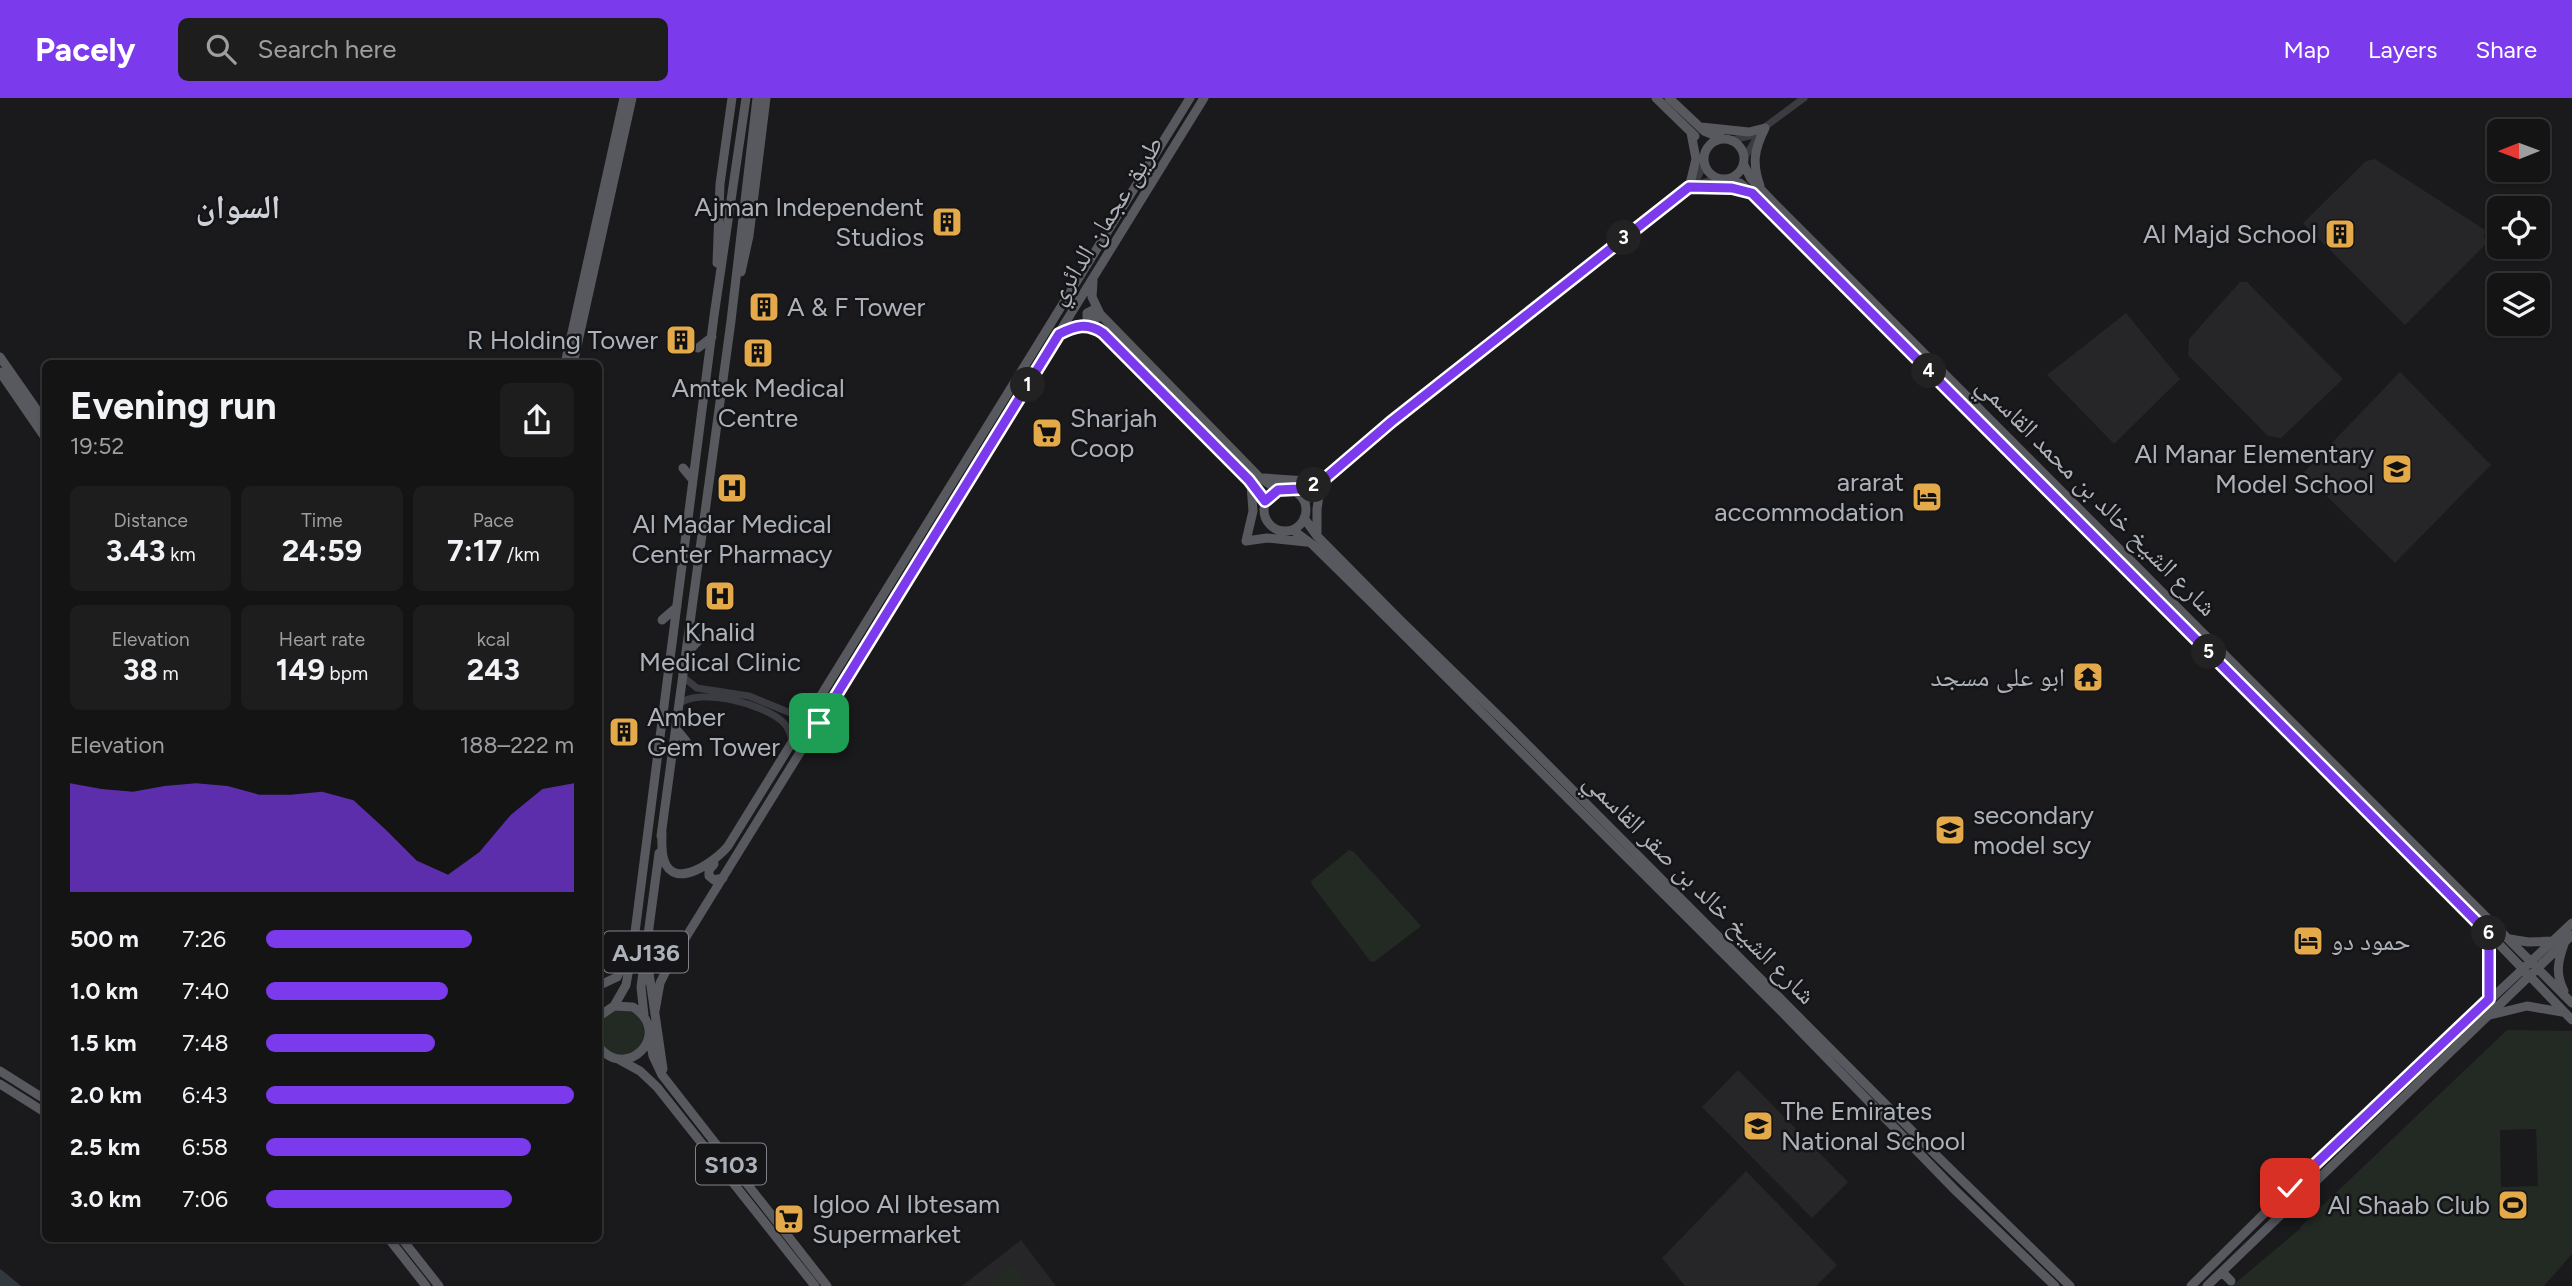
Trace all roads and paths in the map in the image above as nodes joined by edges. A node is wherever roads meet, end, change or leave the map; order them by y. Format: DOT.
graph roads {
  1 [pos="625,98"];
  2 [pos="732,98"];
  3 [pos="746,98"];
  4 [pos="757,98"];
  5 [pos="1190,98"];
  6 [pos="1205,98"];
  7 [pos="1656,98"];
  8 [pos="1669,98"];
  9 [pos="1804,98"];
  10 [pos="770,99"];
  11 [pos="1765,128"];
  12 [pos="1694,129"];
  13 [pos="1727,139"];
  14 [pos="756,141"];
  15 [pos="766,153"];
  16 [pos="1704,159"];
  17 [pos="1744,161"];
  18 [pos="1722,179"];
  19 [pos="1689,187"];
  20 [pos="1757,191"];
  21 [pos="600,221"];
  22 [pos="1095,276"];
  23 [pos="715,316"];
  24 [pos="1111,326"];
  25 [pos="1103,333"];
  26 [pos="1059,334"];
  27 [pos="712,337"];
  28 [pos="698,348"];
  29 [pos="0,357"];
  30 [pos="566,360"];
  31 [pos="574,360"];
  32 [pos="0,372"];
  33 [pos="42,417"];
  34 [pos="42,433"];
  35 [pos="683,468"];
  36 [pos="2032,474"];
  37 [pos="1259,477"];
  38 [pos="2050,479"];
  39 [pos="693,480"];
  40 [pos="1249,480"];
  41 [pos="1321,482"];
  42 [pos="1278,490"];
  43 [pos="1292,490"];
  44 [pos="1265,501"];
  45 [pos="1305,505"];
  46 [pos="1304,518"];
  47 [pos="1293,530"];
  48 [pos="1315,540"];
  49 [pos="677,607"];
  50 [pos="2168,612"];
  51 [pos="662,620"];
  52 [pos="2194,624"];
  53 [pos="700,639"];
  54 [pos="686,655"];
  55 [pos="683,677"];
  56 [pos="709,694"];
  57 [pos="679,704"];
  58 [pos="1478,709"];
  59 [pos="810,713"];
  60 [pos="1496,713"];
  61 [pos="793,714"];
  62 [pos="786,724"];
  63 [pos="676,729"];
  64 [pos="686,741"];
  65 [pos="792,742"];
  66 [pos="662,832"];
  67 [pos="731,841"];
  68 [pos="644,861"];
  69 [pos="723,878"];
  70 [pos="654,889"];
  71 [pos="650,922"];
  72 [pos="2572,923"];
  73 [pos="2489,934"];
  74 [pos="2572,935"];
  75 [pos="2510,939"];
  76 [pos="2553,941"];
  77 [pos="2564,943"];
  78 [pos="2535,964"];
  79 [pos="2526,972"];
  80 [pos="602,984"];
  81 [pos="2489,999"];
  82 [pos="2570,1001"];
  83 [pos="602,1005"];
  84 [pos="611,1007"];
  85 [pos="655,1011"];
  86 [pos="2563,1012"];
  87 [pos="602,1014"];
  88 [pos="644,1015"];
  89 [pos="2488,1016"];
  90 [pos="2572,1020"];
  91 [pos="649,1034"];
  92 [pos="602,1049"];
  93 [pos="602,1057"];
  94 [pos="616,1059"];
  95 [pos="0,1070"];
  96 [pos="0,1084"];
  97 [pos="669,1084"];
  98 [pos="42,1097"];
  99 [pos="1875,1107"];
  100 [pos="42,1111"];
  101 [pos="1894,1111"];
  102 [pos="390,1242"];
  103 [pos="404,1242"];
  104 [pos="803,1272"];
  105 [pos="2222,1272"];
  106 [pos="820,1276"];
  107 [pos="2231,1281"];
  108 [pos="426,1286"];
  109 [pos="439,1286"];
  110 [pos="815,1286"];
  111 [pos="827,1286"];
  112 [pos="2055,1286"];
  113 [pos="2070,1286"];
  114 [pos="2190,1286"];
  115 [pos="2207,1286"];
  1 -- 21 [label="main road"];
  1 -- 21 [label="main road"];
  2 -- 23 [label="main road"];
  3 -- 23 [label="main road, AJ136"];
  4 -- 14 [label="main road"];
  5 -- 59 [label="main road, طريق عجمان الدائري"];
  6 -- 22 [label="main road, طريق عجمان الدائري"];
  7 -- 12 [label="main road"];
  8 -- 12 [label="main road"];
  9 -- 11 [label="street"];
  10 -- 14 [label="main road"];
  11 -- 12 [label="main road"];
  11 -- 13 [label="street"];
  11 -- 17 [label="street"];
  11 -- 20 [label="main road"];
  12 -- 13 [label="main road"];
  12 -- 16 [label="main road"];
  12 -- 19 [label="main road"];
  13 -- 16 [label="main road"];
  13 -- 17 [label="main road"];
  14 -- 15 [label="main road"];
  14 -- 54 [label="main road, AJ136"];
  16 -- 18 [label="main road"];
  16 -- 19 [label="street"];
  17 -- 18 [label="main road"];
  17 -- 20 [label="main road, شارع الشيخ خالد بن محمد القاسمي"];
  18 -- 19 [label="street"];
  18 -- 20 [label="main road, شارع الشيخ خالد بن محمد القاسمي"];
  19 -- 20 [label="main road"];
  19 -- 41 [label="street"];
  20 -- 36 [label="main road, شارع الشيخ خالد بن محمد القاسمي"];
  20 -- 38 [label="main road, شارع الشيخ خالد بن محمد القاسمي"];
  21 -- 30 [label="main road"];
  21 -- 31 [label="main road"];
  22 -- 24 [label="main road"];
  22 -- 26 [label="main road, طريق عجمان الدائري"];
  23 -- 27 [label="main road, AJ136"];
  24 -- 25 [label="main road"];
  24 -- 37 [label="main road"];
  25 -- 26 [label="main road"];
  25 -- 40 [label="main road"];
  26 -- 69 [label="main road, طريق عجمان الدائري"];
  27 -- 28 [label="main road"];
  27 -- 39 [label="main road, AJ136"];
  29 -- 33 [label="main road"];
  32 -- 34 [label="main road"];
  35 -- 39 [label="main road"];
  36 -- 38 [label="main road"];
  36 -- 50 [label="main road, شارع الشيخ خالد بن محمد القاسمي"];
  37 -- 41 [label="main road"];
  37 -- 42 [label="main road"];
  38 -- 52 [label="main road, شارع الشيخ خالد بن محمد القاسمي"];
  39 -- 49 [label="main road, AJ136"];
  40 -- 44 [label="main road"];
  40 -- 48 [label="main road"];
  41 -- 43 [label="street"];
  41 -- 45 [label="street"];
  41 -- 48 [label="main road"];
  42 -- 43 [label="main road"];
  42 -- 44 [label="main road"];
  43 -- 45 [label="main road"];
  44 -- 47 [label="main road"];
  45 -- 46 [label="main road"];
  46 -- 47 [label="main road"];
  46 -- 48 [label="main road, شارع الشيخ خالد بن صقر القاسمي"];
  47 -- 48 [label="main road, شارع الشيخ خالد بن صقر القاسمي"];
  48 -- 58 [label="main road, شارع الشيخ خالد بن صقر القاسمي"];
  48 -- 60 [label="main road, شارع الشيخ خالد بن صقر القاسمي"];
  49 -- 51 [label="main road"];
  49 -- 68 [label="main road, AJ136"];
  50 -- 52 [label="main road"];
  50 -- 73 [label="main road, شارع الشيخ خالد بن محمد القاسمي"];
  52 -- 75 [label="main road, شارع الشيخ خالد بن محمد القاسمي"];
  53 -- 54 [label="main road"];
  54 -- 55 [label="main road, AJ136"];
  55 -- 56 [label="street"];
  55 -- 57 [label="main road, AJ136"];
  56 -- 57 [label="street"];
  56 -- 61 [label="street"];
  56 -- 62 [label="street"];
  57 -- 63 [label="main road, AJ136"];
  58 -- 60 [label="main road"];
  58 -- 99 [label="main road, شارع الشيخ خالد بن صقر القاسمي"];
  59 -- 61 [label="street"];
  59 -- 65 [label="main road, طريق عجمان الدائري"];
  60 -- 101 [label="main road, شارع الشيخ خالد بن صقر القاسمي"];
  61 -- 62 [label="street"];
  62 -- 65 [label="street"];
  63 -- 64 [label="main road"];
  63 -- 66 [label="main road, AJ136"];
  65 -- 67 [label="main road, طريق عجمان الدائري"];
  66 -- 67 [label="main road, طريق عجمان الدائري"];
  66 -- 70 [label="main road, AJ136"];
  67 -- 69 [label="main road"];
  68 -- 71 [label="main road"];
  68 -- 80 [label="main road"];
  68 -- 84 [label="main road, AJ136"];
  69 -- 85 [label="main road, طريق عجمان الدائري"];
  70 -- 71 [label="main road, AJ136"];
  70 -- 85 [label="main road"];
  71 -- 88 [label="main road, AJ136"];
  72 -- 76 [label="main road"];
  73 -- 79 [label="main road, شارع الشيخ خالد بن محمد القاسمي"];
  73 -- 81 [label="main road"];
  74 -- 77 [label="main road"];
  75 -- 76 [label="main road"];
  75 -- 78 [label="main road, شارع الشيخ خالد بن محمد القاسمي"];
  76 -- 78 [label="main road"];
  77 -- 78 [label="main road"];
  77 -- 82 [label="main road"];
  78 -- 79 [label="main road"];
  78 -- 82 [label="main road, شارع الشيخ خالد بن محمد القاسمي"];
  79 -- 81 [label="main road"];
  79 -- 86 [label="main road, شارع الشيخ خالد بن محمد القاسمي"];
  79 -- 89 [label="main road"];
  81 -- 114 [label="main road"];
  83 -- 84 [label="main road"];
  84 -- 87 [label="main road"];
  84 -- 88 [label="main road"];
  85 -- 97 [label="main road"];
  86 -- 89 [label="main road"];
  86 -- 90 [label="main road, شارع الشيخ خالد بن محمد القاسمي"];
  88 -- 91 [label="main road"];
  89 -- 105 [label="main road"];
  91 -- 94 [label="main road"];
  91 -- 97 [label="main road, S103"];
  92 -- 94 [label="main road"];
  93 -- 94 [label="main road"];
  94 -- 104 [label="main road, S103"];
  95 -- 98 [label="main road"];
  96 -- 100 [label="main road"];
  97 -- 106 [label="main road, S103"];
  99 -- 101 [label="main road"];
  99 -- 112 [label="main road, شارع الشيخ خالد بن صقر القاسمي"];
  101 -- 113 [label="main road, شارع الشيخ خالد بن صقر القاسمي"];
  102 -- 108 [label="main road"];
  103 -- 109 [label="main road"];
  104 -- 106 [label="main road"];
  104 -- 110 [label="main road, S103"];
  105 -- 107 [label="main road"];
  105 -- 115 [label="main road"];
  106 -- 111 [label="main road, S103"];
}
